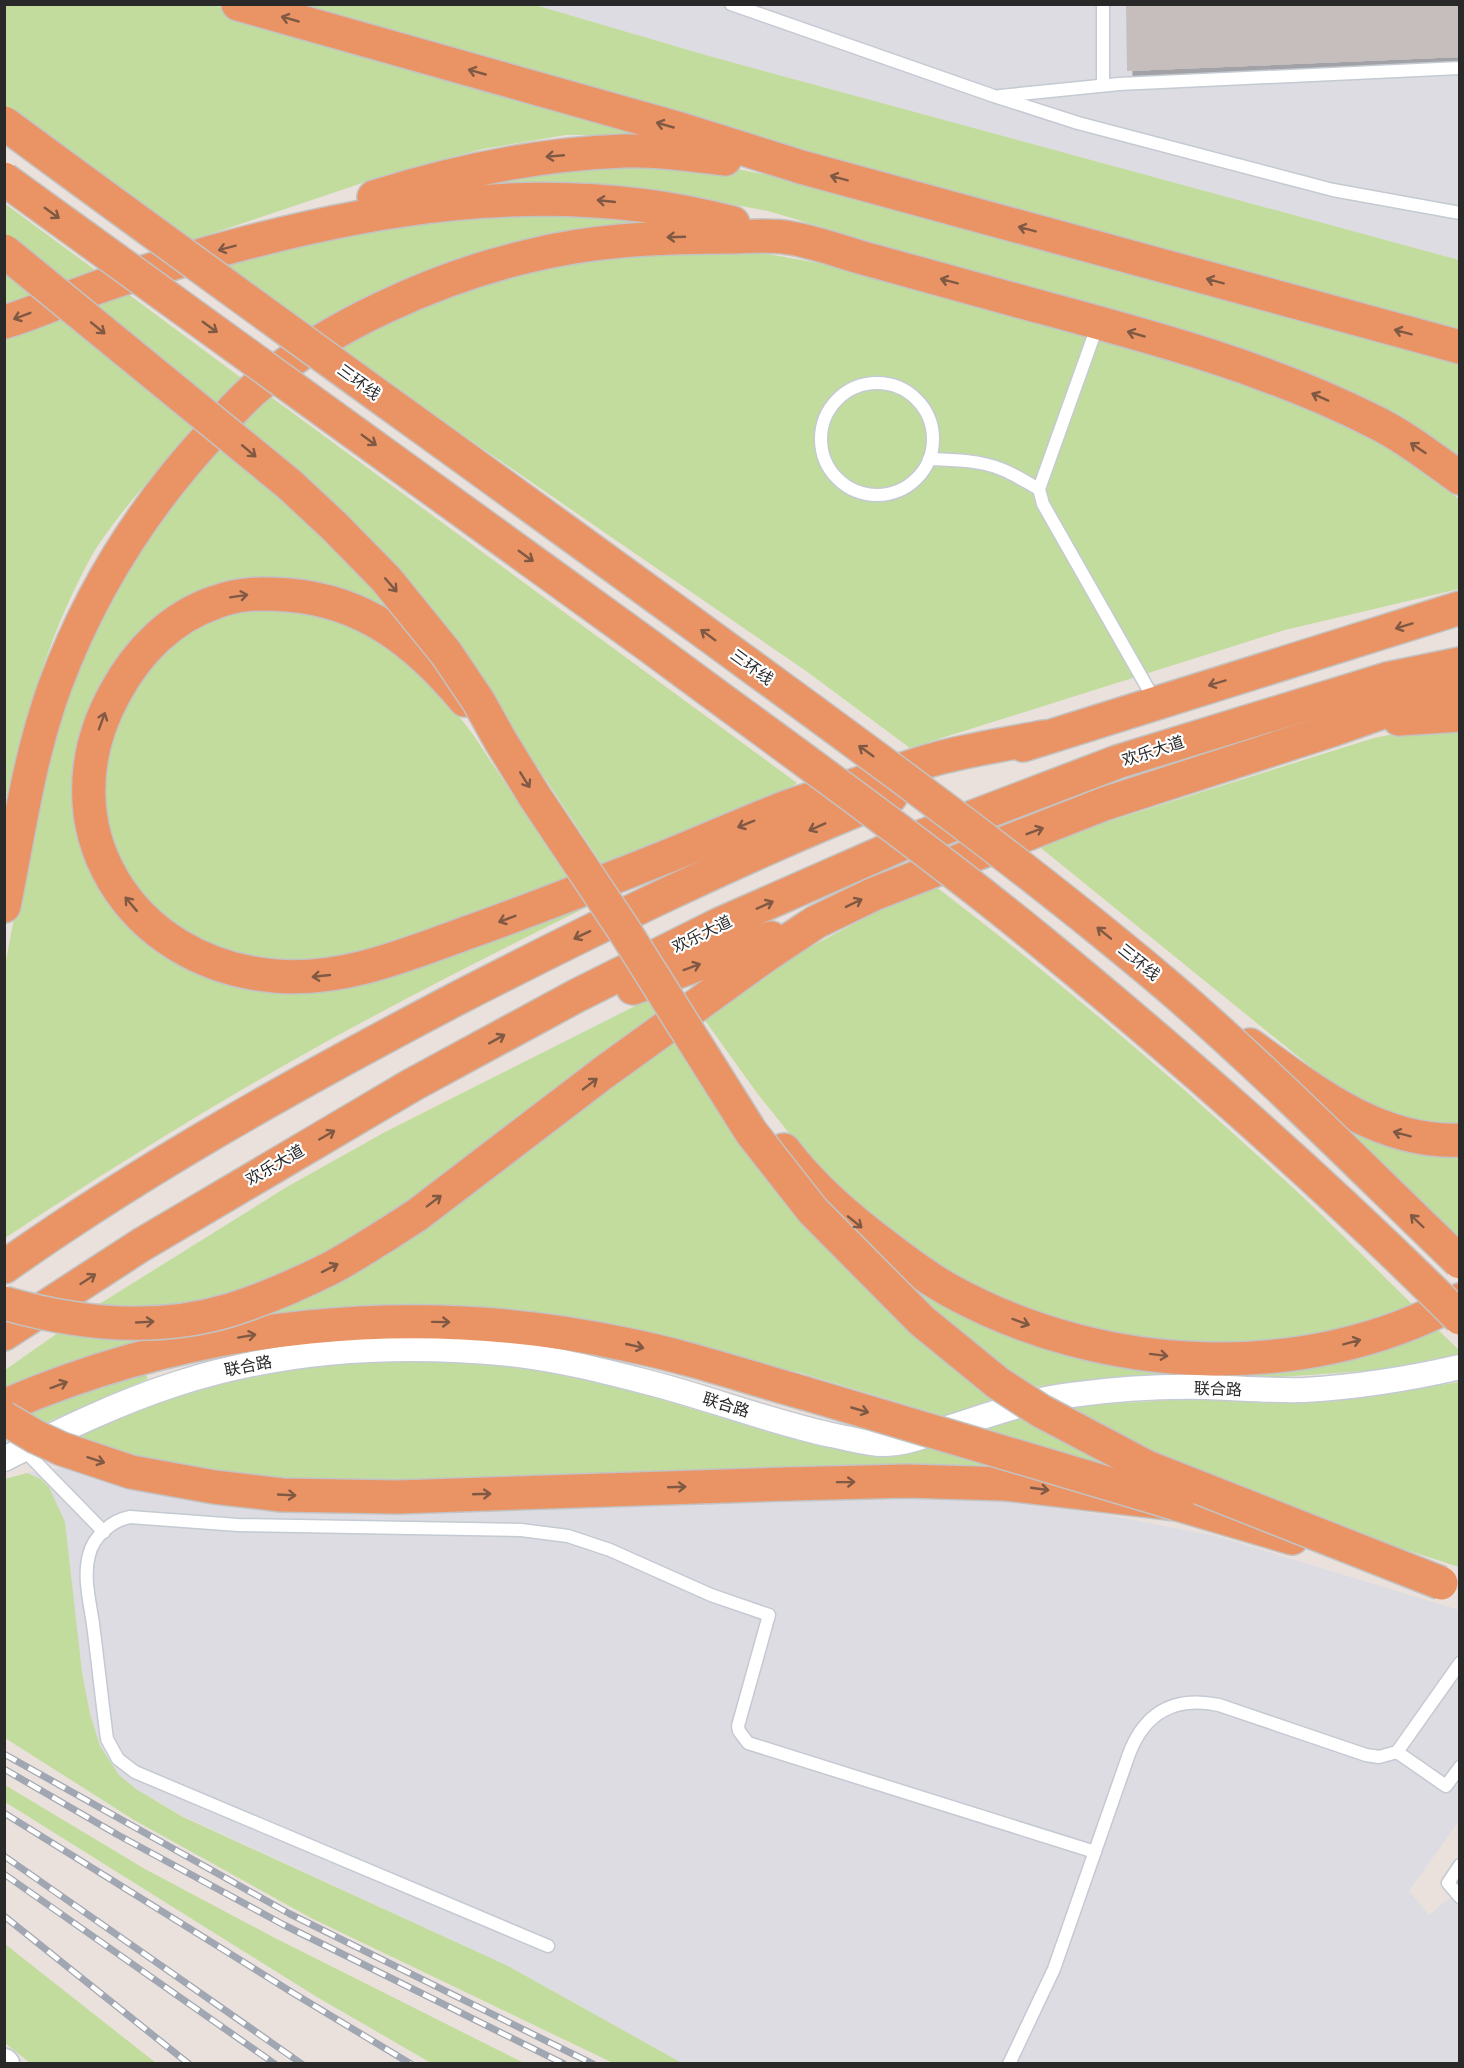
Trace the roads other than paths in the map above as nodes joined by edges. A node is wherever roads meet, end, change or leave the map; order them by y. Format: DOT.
graph roads {
  1 [pos="238,4"];
  2 [pos="731,4"];
  3 [pos="1103,4"];
  4 [pos="1460,68"];
  5 [pos="1103,86"];
  6 [pos="994,96"];
  7 [pos="4,123"];
  8 [pos="801,167"];
  9 [pos="4,179"];
  10 [pos="1460,213"];
  11 [pos="787,237"];
  12 [pos="264,239"];
  13 [pos="4,251"];
  14 [pos="4,322"];
  15 [pos="1099,323"];
  16 [pos="1460,347"];
  17 [pos="929,459"];
  18 [pos="1460,478"];
  19 [pos="1039,489"];
  20 [pos="1460,608"];
  21 [pos="1460,664"];
  22 [pos="1460,685"];
  23 [pos="1155,702"];
  24 [pos="1460,715"];
  25 [pos="1332,730"];
  26 [pos="1044,737"];
  27 [pos="500,740"];
  28 [pos="4,906"];
  29 [pos="816,922"];
  30 [pos="1168,987"];
  31 [pos="576,996"];
  32 [pos="692,1037"];
  33 [pos="1460,1140"];
  34 [pos="1460,1262"];
  35 [pos="4,1267"];
  36 [pos="1460,1300"];
  37 [pos="4,1304"];
  38 [pos="1460,1318"];
  39 [pos="4,1334"];
  40 [pos="1460,1367"];
  41 [pos="4,1406"];
  42 [pos="4,1418"];
  43 [pos="14,1454"];
  44 [pos="1177,1504"];
  45 [pos="104,1532"];
  46 [pos="1450,1586"];
  47 [pos="1460,1663"];
  48 [pos="1397,1752"];
  49 [pos="1460,1767"];
  50 [pos="1095,1852"];
  51 [pos="1460,1865"];
  52 [pos="1460,1897"];
  53 [pos="548,1946"];
  54 [pos="1009,2064"];
  8 -- 1 [label="highway, one-way"];
  2 -- 6 [label="lane"];
  3 -- 5 [label="lane"];
  4 -- 5 [label="lane"];
  5 -- 6 [label="lane"];
  6 -- 10 [label="lane"];
  30 -- 7 [label="highway, 三环线, one-way, bridge"];
  8 -- 12 [label="highway, one-way"];
  16 -- 8 [label="highway, one-way"];
  9 -- 38 [label="highway, one-way, bridge"];
  11 -- 12 [label="highway, one-way"];
  15 -- 11 [label="highway, one-way"];
  11 -- 28 [label="highway, one-way"];
  12 -- 14 [label="highway, one-way"];
  13 -- 27 [label="highway, one-way, bridge"];
  18 -- 15 [label="highway, one-way"];
  15 -- 19 [label="lane"];
  17 -- 17 [label="lane"];
  17 -- 19 [label="lane"];
  19 -- 23 [label="lane"];
  20 -- 23 [label="highway, one-way"];
  31 -- 21 [label="highway, 欢乐大道, one-way"];
  22 -- 25 [label="highway"];
  23 -- 26 [label="highway"];
  24 -- 25 [label="highway"];
  29 -- 25 [label="highway, one-way"];
  26 -- 27 [label="highway, one-way, bridge"];
  26 -- 35 [label="highway, one-way"];
  27 -- 32 [label="highway, one-way, bridge"];
  31 -- 29 [label="highway, one-way"];
  37 -- 29 [label="highway, one-way, bridge"];
  33 -- 30 [label="highway, one-way, bridge"];
  34 -- 30 [label="highway, 三环线, one-way, bridge"];
  39 -- 31 [label="highway, 欢乐大道, one-way"];
  32 -- 36 [label="highway, one-way, bridge"];
  32 -- 46 [label="highway, bridge"];
  40 -- 43 [label="street, 联合路"];
  41 -- 44 [label="highway, one-way, bridge"];
  42 -- 44 [label="highway, one-way, bridge"];
  43 -- 45 [label="lane"];
  44 -- 46 [label="highway, bridge"];
  45 -- 50 [label="lane"];
  45 -- 53 [label="lane"];
  47 -- 48 [label="lane"];
  48 -- 49 [label="lane"];
  48 -- 50 [label="lane"];
  50 -- 54 [label="lane"];
  51 -- 52 [label="lane"];
}
